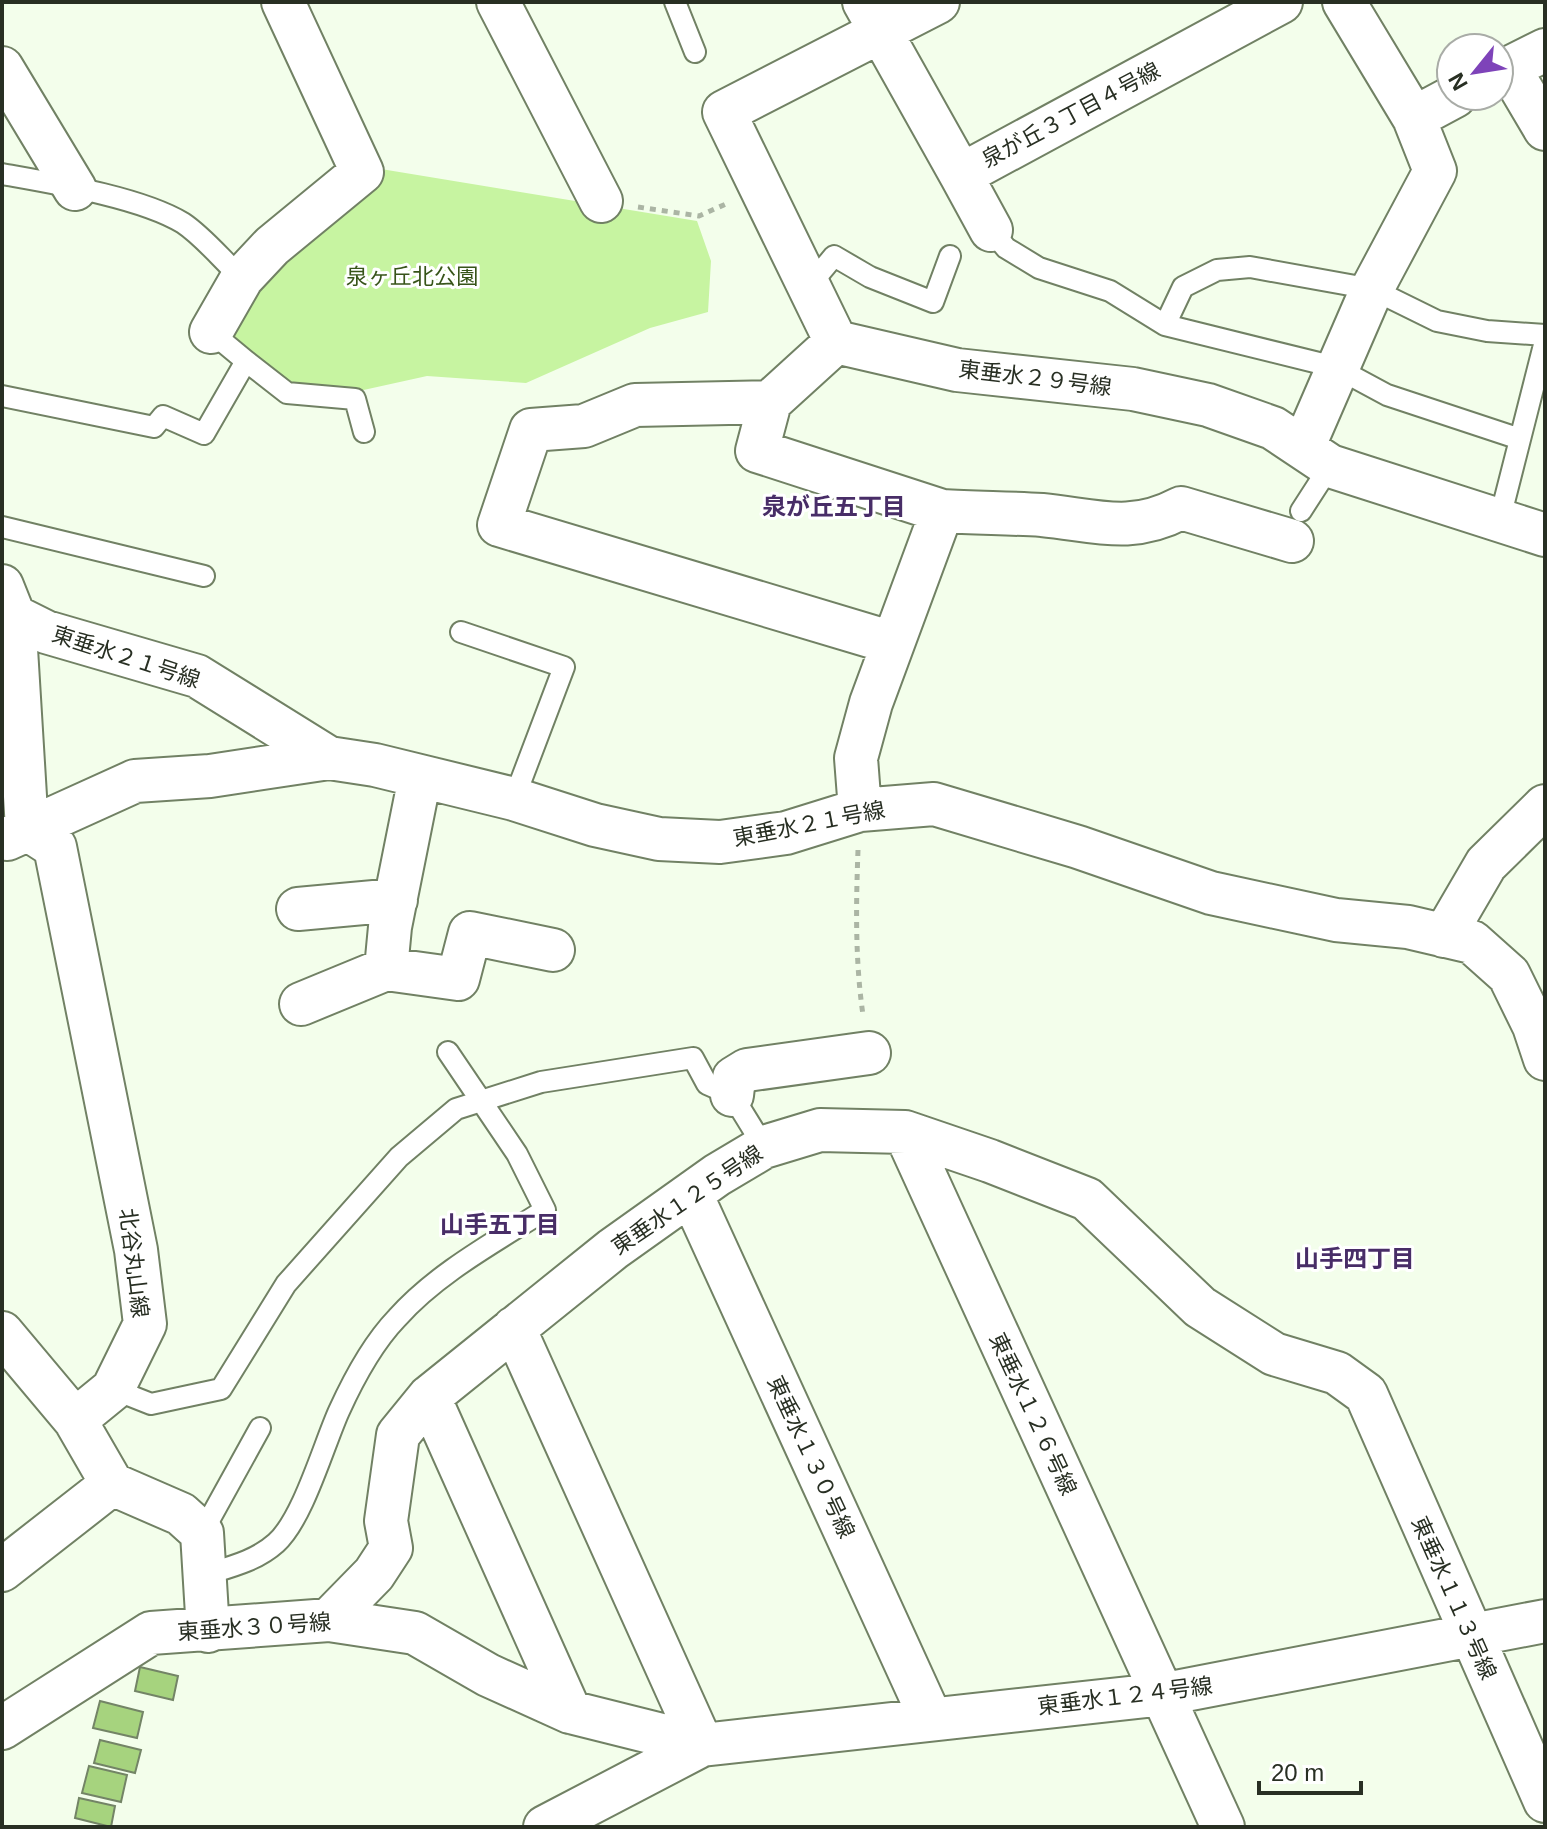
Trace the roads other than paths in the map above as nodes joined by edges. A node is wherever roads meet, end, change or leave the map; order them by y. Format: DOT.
graph roads {
  1 [pos="283,2"];
  2 [pos="498,2"];
  3 [pos="675,2"];
  4 [pos="938,2"];
  5 [pos="1281,2"];
  6 [pos="1344,2"];
  7 [pos="873,18"];
  8 [pos="695,52"];
  9 [pos="1518,64"];
  10 [pos="2,68"];
  11 [pos="1435,107"];
  12 [pos="1414,118"];
  13 [pos="1545,129"];
  14 [pos="2,174"];
  15 [pos="961,175"];
  16 [pos="75,189"];
  17 [pos="601,201"];
  18 [pos="991,230"];
  19 [pos="950,256"];
  20 [pos="242,278"];
  21 [pos="808,287"];
  22 [pos="1372,289"];
  23 [pos="1165,325"];
  24 [pos="211,332"];
  25 [pos="1545,338"];
  26 [pos="836,342"];
  27 [pos="246,361"];
  28 [pos="1335,367"];
  29 [pos="2,396"];
  30 [pos="770,402"];
  31 [pos="364,432"];
  32 [pos="1520,439"];
  33 [pos="1317,457"];
  34 [pos="942,511"];
  35 [pos="1500,518"];
  36 [pos="1297,526"];
  37 [pos="2,527"];
  38 [pos="1545,535"];
  39 [pos="204,576"];
  40 [pos="8,601"];
  41 [pos="461,632"];
  42 [pos="893,643"];
  43 [pos="329,758"];
  44 [pos="420,777"];
  45 [pos="514,799"];
  46 [pos="1545,806"];
  47 [pos="860,810"];
  48 [pos="14,835"];
  49 [pos="396,900"];
  50 [pos="298,909"];
  51 [pos="1444,936"];
  52 [pos="553,950"];
  53 [pos="386,969"];
  54 [pos="301,1004"];
  55 [pos="448,1052"];
  56 [pos="869,1053"];
  57 [pos="1545,1059"];
  58 [pos="732,1095"];
  59 [pos="480,1101"];
  60 [pos="905,1132"];
  61 [pos="764,1147"];
  62 [pos="691,1194"];
  63 [pos="514,1328"];
  64 [pos="9,1356"];
  65 [pos="113,1389"];
  66 [pos="1366,1394"];
  67 [pos="429,1397"];
  68 [pos="75,1420"];
  69 [pos="260,1428"];
  70 [pos="112,1484"];
  71 [pos="202,1533"];
  72 [pos="2,1570"];
  73 [pos="204,1575"];
  74 [pos="329,1620"];
  75 [pos="1545,1621"];
  76 [pos="208,1631"];
  77 [pos="1471,1638"];
  78 [pos="1165,1694"];
  79 [pos="570,1712"];
  80 [pos="931,1719"];
  81 [pos="2,1728"];
  82 [pos="702,1745"];
  83 [pos="1545,1801"];
  84 [pos="545,1827"];
  85 [pos="1223,1827"];
  1 -- 20 [label="street"];
  2 -- 17 [label="street"];
  3 -- 8 [label="lane"];
  4 -- 7 [label="street"];
  5 -- 15 [label="street, 泉が丘３丁目４号線"];
  6 -- 12 [label="street"];
  7 -- 15 [label="street, 泉が丘３丁目４号線"];
  7 -- 21 [label="street"];
  9 -- 13 [label="street"];
  10 -- 16 [label="street"];
  11 -- 12 [label="street"];
  12 -- 22 [label="street"];
  14 -- 16 [label="lane"];
  15 -- 18 [label="street"];
  16 -- 20 [label="lane"];
  18 -- 23 [label="lane"];
  19 -- 21 [label="lane"];
  20 -- 24 [label="street"];
  21 -- 26 [label="street"];
  22 -- 23 [label="lane"];
  22 -- 25 [label="lane"];
  22 -- 28 [label="street"];
  23 -- 28 [label="lane"];
  24 -- 27 [label="lane"];
  25 -- 32 [label="lane"];
  26 -- 30 [label="street"];
  26 -- 33 [label="street, 東垂水２９号線"];
  27 -- 29 [label="lane"];
  27 -- 31 [label="lane"];
  28 -- 32 [label="lane"];
  28 -- 33 [label="street"];
  30 -- 34 [label="street"];
  30 -- 42 [label="street"];
  32 -- 35 [label="lane"];
  33 -- 35 [label="street, 東垂水２９号線"];
  33 -- 36 [label="lane"];
  34 -- 36 [label="street"];
  34 -- 42 [label="street"];
  35 -- 38 [label="street, 東垂水２９号線"];
  37 -- 39 [label="lane"];
  40 -- 43 [label="street, 東垂水２１号線"];
  40 -- 48 [label="street"];
  41 -- 45 [label="lane"];
  42 -- 47 [label="street"];
  43 -- 44 [label="street, 東垂水２１号線"];
  43 -- 48 [label="street"];
  44 -- 45 [label="street, 東垂水２１号線"];
  44 -- 49 [label="street"];
  45 -- 47 [label="street, 東垂水２１号線"];
  46 -- 51 [label="street"];
  47 -- 51 [label="street, 東垂水２１号線"];
  48 -- 65 [label="street, 北谷丸山線"];
  49 -- 50 [label="street"];
  49 -- 53 [label="street"];
  51 -- 57 [label="street, 東垂水２１号線"];
  52 -- 53 [label="street"];
  53 -- 54 [label="street"];
  55 -- 59 [label="lane"];
  56 -- 58 [label="street"];
  58 -- 59 [label="lane"];
  58 -- 61 [label="lane"];
  59 -- 65 [label="lane"];
  59 -- 73 [label="lane"];
  60 -- 61 [label="street, 東垂水１２５号線"];
  60 -- 66 [label="street, 東垂水１２５号線"];
  60 -- 78 [label="street, 東垂水１２６号線"];
  61 -- 62 [label="street, 東垂水１２５号線"];
  62 -- 63 [label="street, 東垂水１２５号線"];
  62 -- 80 [label="street, 東垂水１３０号線"];
  63 -- 67 [label="street, 東垂水１２５号線"];
  63 -- 82 [label="street"];
  64 -- 68 [label="street"];
  65 -- 68 [label="street, 北谷丸山線"];
  66 -- 77 [label="street, 東垂水１１３号線"];
  67 -- 74 [label="street, 東垂水１２５号線"];
  67 -- 79 [label="street"];
  68 -- 70 [label="street"];
  69 -- 71 [label="lane"];
  70 -- 71 [label="street"];
  70 -- 72 [label="street"];
  71 -- 73 [label="street"];
  73 -- 76 [label="street"];
  74 -- 76 [label="street, 東垂水３０号線"];
  74 -- 79 [label="street, 東垂水３０号線"];
  75 -- 77 [label="street, 東垂水１２４号線"];
  76 -- 81 [label="street, 東垂水３０号線"];
  77 -- 78 [label="street, 東垂水１２４号線"];
  77 -- 83 [label="street, 東垂水１１３号線"];
  78 -- 80 [label="street, 東垂水１２４号線"];
  78 -- 85 [label="street, 東垂水１２６号線"];
  79 -- 82 [label="street, 東垂水３０号線"];
  80 -- 82 [label="street, 東垂水１２４号線"];
  82 -- 84 [label="street"];
}
